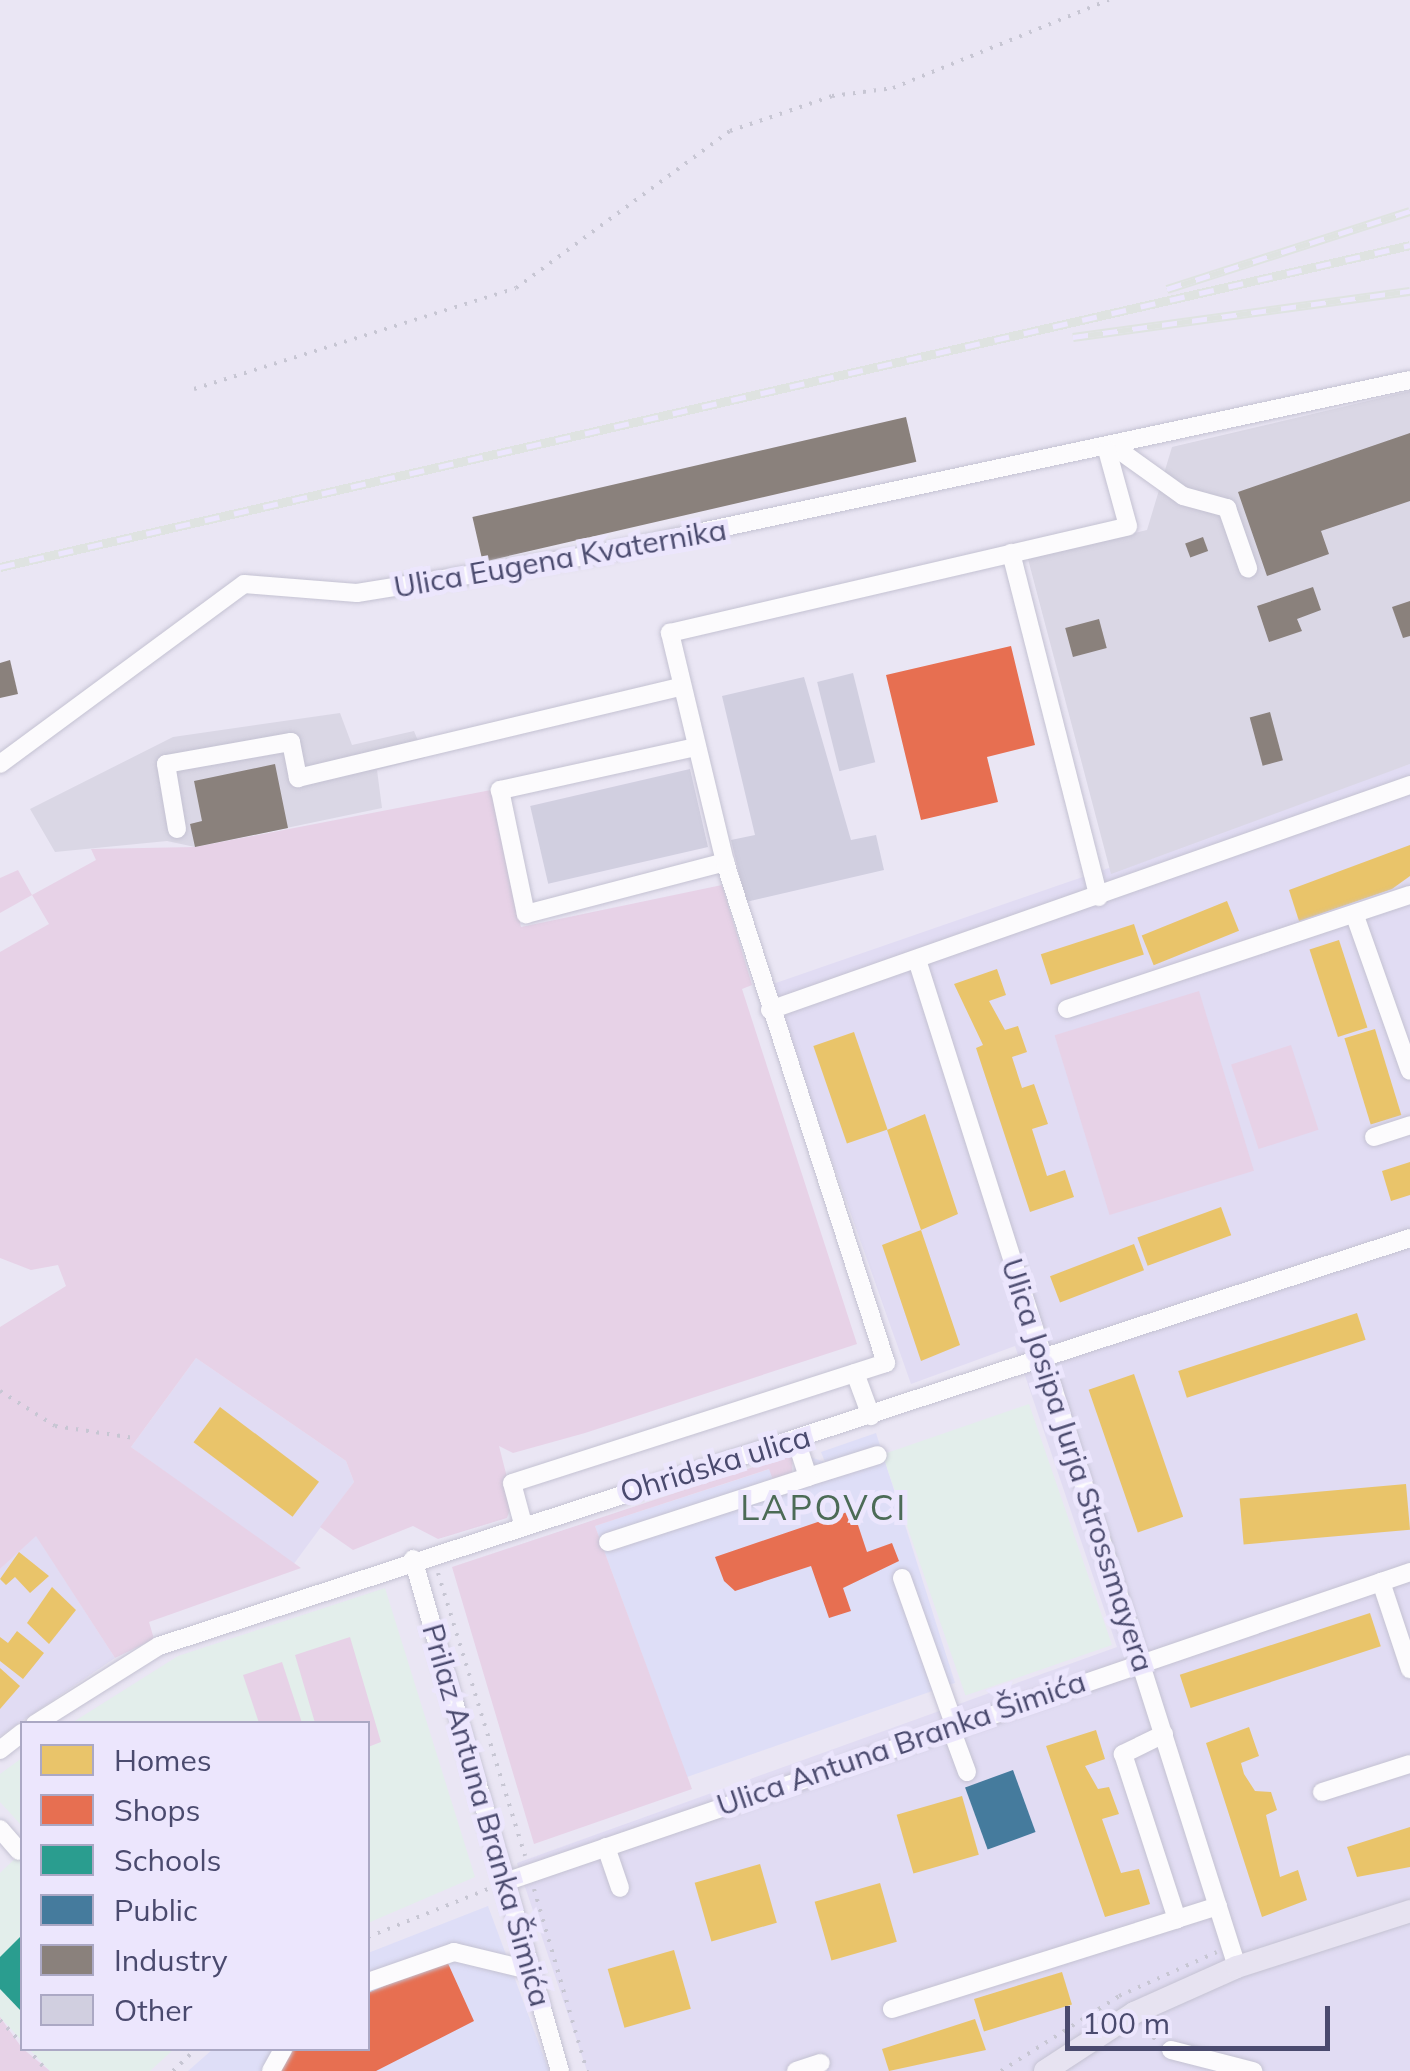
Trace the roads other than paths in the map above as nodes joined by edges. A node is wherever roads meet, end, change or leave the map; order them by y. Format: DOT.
graph roads {
  1 [pos="1410,380"];
  2 [pos="1112,449"];
  3 [pos="1011,554"];
  4 [pos="1248,568"];
  5 [pos="682,687"];
  6 [pos="696,747"];
  7 [pos="0,764"];
  8 [pos="1410,784"];
  9 [pos="178,829"];
  10 [pos="724,862"];
  11 [pos="1410,895"];
  12 [pos="1099,897"];
  13 [pos="1355,916"];
  14 [pos="918,963"];
  15 [pos="1068,1009"];
  16 [pos="770,1010"];
  17 [pos="1410,1071"];
  18 [pos="1410,1125"];
  19 [pos="1374,1137"];
  20 [pos="1410,1238"];
  21 [pos="1046,1362"];
  22 [pos="854,1374"];
  23 [pos="871,1416"];
  24 [pos="796,1439"];
  25 [pos="878,1455"];
  26 [pos="808,1477"];
  27 [pos="523,1524"];
  28 [pos="608,1542"];
  29 [pos="413,1559"];
  30 [pos="1410,1572"];
  31 [pos="902,1578"];
  32 [pos="1381,1582"];
  33 [pos="1140,1659"];
  34 [pos="1410,1669"];
  35 [pos="40,1721"];
  36 [pos="952,1725"];
  37 [pos="1164,1734"];
  38 [pos="20,1735"];
  39 [pos="0,1750"];
  40 [pos="1410,1764"];
  41 [pos="967,1772"];
  42 [pos="1322,1792"];
  43 [pos="0,1830"];
  44 [pos="606,1847"];
  45 [pos="19,1851"];
  46 [pos="508,1881"];
  47 [pos="620,1888"];
  48 [pos="1218,1906"];
  49 [pos="1410,1911"];
  50 [pos="1177,1919"];
  51 [pos="1237,1967"];
  52 [pos="533,1971"];
  53 [pos="370,1981"];
  54 [pos="892,2009"];
  55 [pos="1171,2050"];
  56 [pos="821,2062"];
  57 [pos="560,2071"];
  58 [pos="796,2071"];
  59 [pos="1044,2071"];
  60 [pos="1253,2071"];
  1 -- 2 [label="street, Ulica Eugena Kvaternika"];
  2 -- 3 [label="street"];
  2 -- 4 [label="street"];
  2 -- 7 [label="street, Ulica Eugena Kvaternika"];
  3 -- 5 [label="street"];
  3 -- 12 [label="street"];
  5 -- 6 [label="street"];
  5 -- 9 [label="street"];
  6 -- 10 [label="street"];
  6 -- 10 [label="street"];
  8 -- 12 [label="street"];
  10 -- 16 [label="street"];
  11 -- 13 [label="street"];
  12 -- 14 [label="street"];
  13 -- 15 [label="street"];
  13 -- 17 [label="street"];
  14 -- 16 [label="street"];
  14 -- 21 [label="street, Ulica Josipa Jurja Strossmayera"];
  16 -- 22 [label="street"];
  18 -- 19 [label="street"];
  20 -- 21 [label="street, Ohridska ulica"];
  21 -- 23 [label="street, Ohridska ulica"];
  21 -- 33 [label="street, Ulica Josipa Jurja Strossmayera"];
  22 -- 23 [label="street"];
  22 -- 27 [label="street"];
  23 -- 24 [label="street, Ohridska ulica"];
  24 -- 26 [label="street"];
  24 -- 27 [label="street, Ohridska ulica"];
  25 -- 26 [label="street"];
  26 -- 28 [label="street"];
  27 -- 29 [label="street, Ohridska ulica"];
  29 -- 35 [label="street, Ohridska ulica"];
  29 -- 46 [label="street, Prilaz Antuna Branka Šimića"];
  30 -- 32 [label="street, Ulica Antuna Branka Šimića"];
  31 -- 36 [label="street"];
  32 -- 33 [label="street, Ulica Antuna Branka Šimića"];
  32 -- 34 [label="street"];
  33 -- 36 [label="street, Ulica Antuna Branka Šimića"];
  33 -- 37 [label="street, Ulica Josipa Jurja Strossmayera"];
  36 -- 41 [label="street"];
  36 -- 44 [label="street, Ulica Antuna Branka Šimića"];
  37 -- 48 [label="street, Ulica Josipa Jurja Strossmayera"];
  37 -- 50 [label="street"];
  38 -- 39 [label="street"];
  40 -- 42 [label="street"];
  43 -- 45 [label="street"];
  44 -- 46 [label="street, Ulica Antuna Branka Šimića"];
  44 -- 47 [label="street"];
  46 -- 52 [label="street, Prilaz Antuna Branka Šimića"];
  48 -- 50 [label="street"];
  48 -- 51 [label="street, Ulica Josipa Jurja Strossmayera"];
  49 -- 51 [label="main road"];
  50 -- 54 [label="street"];
  51 -- 59 [label="main road"];
  52 -- 53 [label="street"];
  52 -- 57 [label="street, Prilaz Antuna Branka Šimića"];
  55 -- 60 [label="street"];
  56 -- 58 [label="street"];
}
